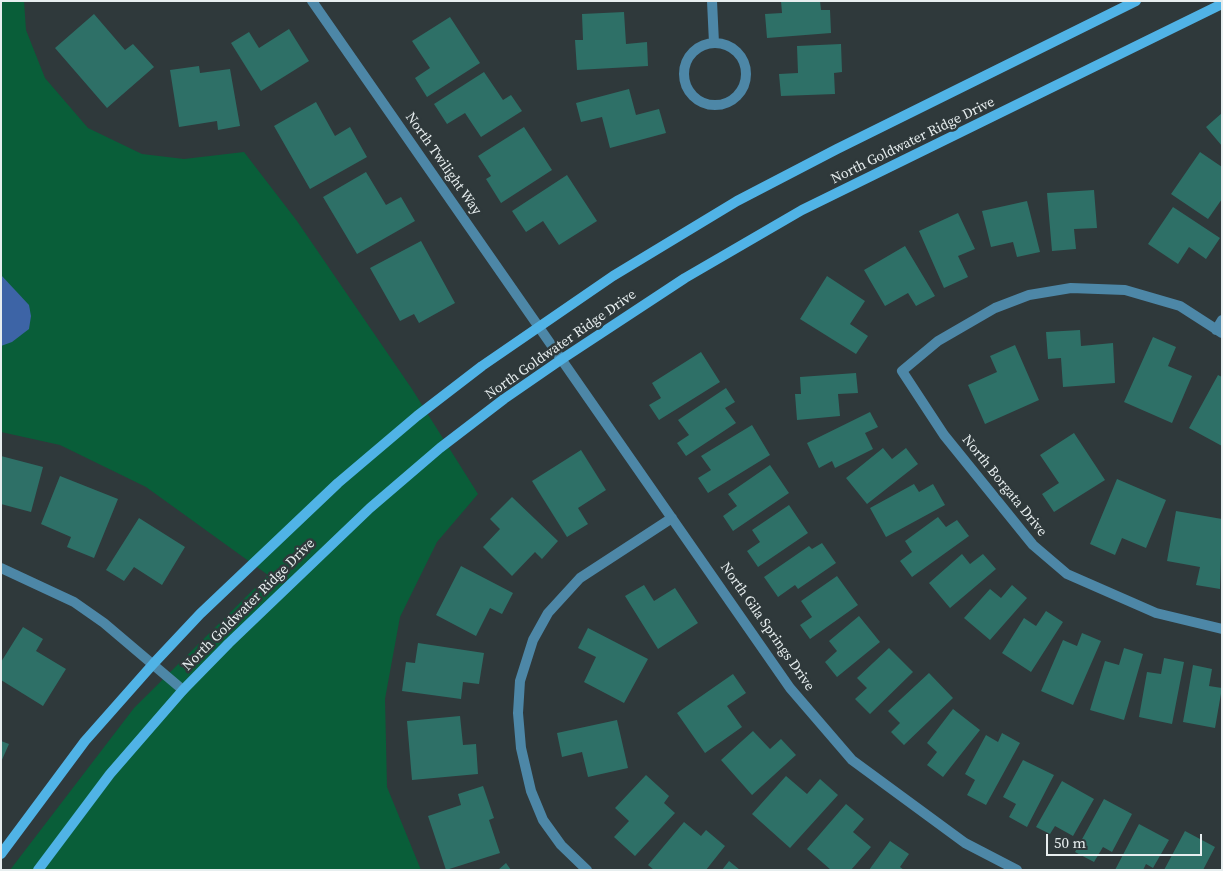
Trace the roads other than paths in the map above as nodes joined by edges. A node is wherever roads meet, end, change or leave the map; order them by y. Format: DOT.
graph roads {
  1 [pos="312,1"];
  2 [pos="712,1"];
  3 [pos="1136,1"];
  4 [pos="1222,4"];
  5 [pos="714,43"];
  6 [pos="1222,320"];
  7 [pos="540,328"];
  8 [pos="1219,331"];
  9 [pos="551,343"];
  10 [pos="562,359"];
  11 [pos="672,518"];
  12 [pos="1,568"];
  13 [pos="1222,629"];
  14 [pos="154,663"];
  15 [pos="183,690"];
  16 [pos="1,854"];
  17 [pos="38,870"];
  18 [pos="587,870"];
  19 [pos="1017,870"];
  1 -- 7 [label="street, North Twilight Way"];
  2 -- 5 [label="street"];
  3 -- 7 [label="street, North Goldwater Ridge Drive"];
  4 -- 10 [label="street, North Goldwater Ridge Drive"];
  5 -- 5 [label="street"];
  6 -- 8 [label="street"];
  7 -- 9 [label="street, North Twilight Way"];
  7 -- 14 [label="street, North Goldwater Ridge Drive"];
  8 -- 13 [label="street, North Borgata Drive"];
  9 -- 10 [label="street, North Gila Springs Drive"];
  10 -- 11 [label="street, North Gila Springs Drive"];
  10 -- 15 [label="street, North Goldwater Ridge Drive"];
  11 -- 18 [label="street"];
  11 -- 19 [label="street, North Gila Springs Drive"];
  12 -- 14 [label="street"];
  14 -- 15 [label="street"];
  14 -- 16 [label="street, North Goldwater Ridge Drive"];
  15 -- 17 [label="street, North Goldwater Ridge Drive"];
}
